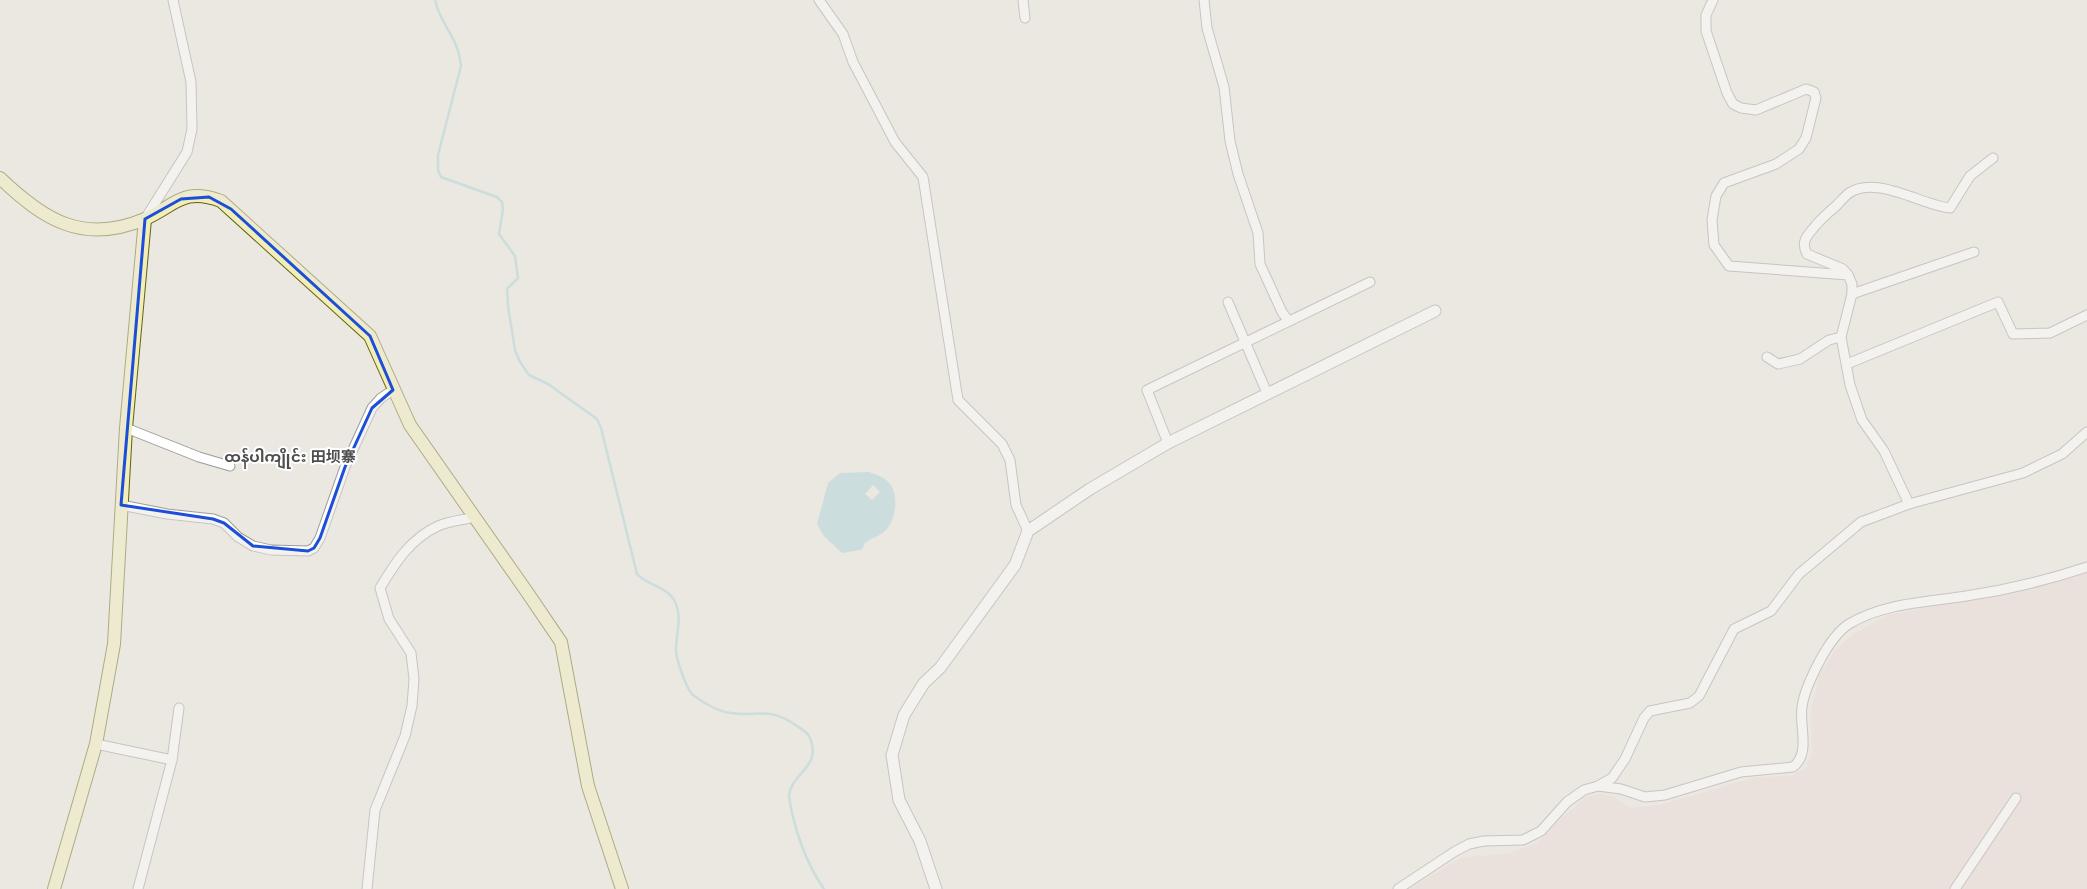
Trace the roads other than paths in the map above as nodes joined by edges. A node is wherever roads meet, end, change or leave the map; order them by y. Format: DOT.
graph roads {
  1 [pos="173,0"];
  2 [pos="819,0"];
  3 [pos="1024,0"];
  4 [pos="1204,0"];
  5 [pos="1713,0"];
  6 [pos="1025,18"];
  7 [pos="1993,158"];
  8 [pos="0,178"];
  9 [pos="145,219"];
  10 [pos="1974,252"];
  11 [pos="1848,275"];
  12 [pos="1370,282"];
  13 [pos="1852,294"];
  14 [pos="1228,302"];
  15 [pos="1435,311"];
  16 [pos="2087,315"];
  17 [pos="1288,320"];
  18 [pos="1841,336"];
  19 [pos="1246,343"];
  20 [pos="1767,357"];
  21 [pos="1847,364"];
  22 [pos="393,390"];
  23 [pos="1267,393"];
  24 [pos="126,428"];
  25 [pos="2087,432"];
  26 [pos="1168,443"];
  27 [pos="230,466"];
  28 [pos="1909,504"];
  29 [pos="121,505"];
  30 [pos="475,517"];
  31 [pos="1028,531"];
  32 [pos="2087,567"];
  33 [pos="179,708"];
  34 [pos="96,744"];
  35 [pos="172,760"];
  36 [pos="1598,786"];
  37 [pos="2016,798"];
  38 [pos="54,889"];
  39 [pos="138,889"];
  40 [pos="367,889"];
  41 [pos="622,889"];
  42 [pos="936,889"];
  43 [pos="1398,889"];
  44 [pos="1955,889"];
  1 -- 9 [label="street"];
  2 -- 31 [label="street"];
  3 -- 6 [label="street"];
  4 -- 17 [label="street"];
  5 -- 11 [label="street"];
  7 -- 11 [label="street"];
  8 -- 9 [label="main road"];
  9 -- 22 [label="main road"];
  9 -- 24 [label="main road"];
  10 -- 13 [label="street"];
  11 -- 13 [label="street"];
  12 -- 17 [label="street"];
  13 -- 18 [label="street"];
  14 -- 19 [label="street"];
  15 -- 23 [label="street"];
  16 -- 21 [label="street"];
  17 -- 19 [label="street"];
  18 -- 20 [label="street"];
  18 -- 21 [label="street"];
  19 -- 23 [label="street"];
  19 -- 26 [label="street"];
  21 -- 28 [label="street"];
  22 -- 29 [label="street"];
  22 -- 30 [label="main road"];
  23 -- 26 [label="street"];
  24 -- 27 [label="street"];
  24 -- 29 [label="main road"];
  25 -- 28 [label="street"];
  26 -- 31 [label="street"];
  28 -- 36 [label="street"];
  29 -- 34 [label="main road"];
  30 -- 40 [label="street"];
  30 -- 41 [label="main road"];
  31 -- 42 [label="street"];
  32 -- 36 [label="street"];
  33 -- 35 [label="street"];
  34 -- 35 [label="street"];
  34 -- 38 [label="main road"];
  35 -- 39 [label="street"];
  36 -- 43 [label="street"];
  37 -- 44 [label="street"];
}
